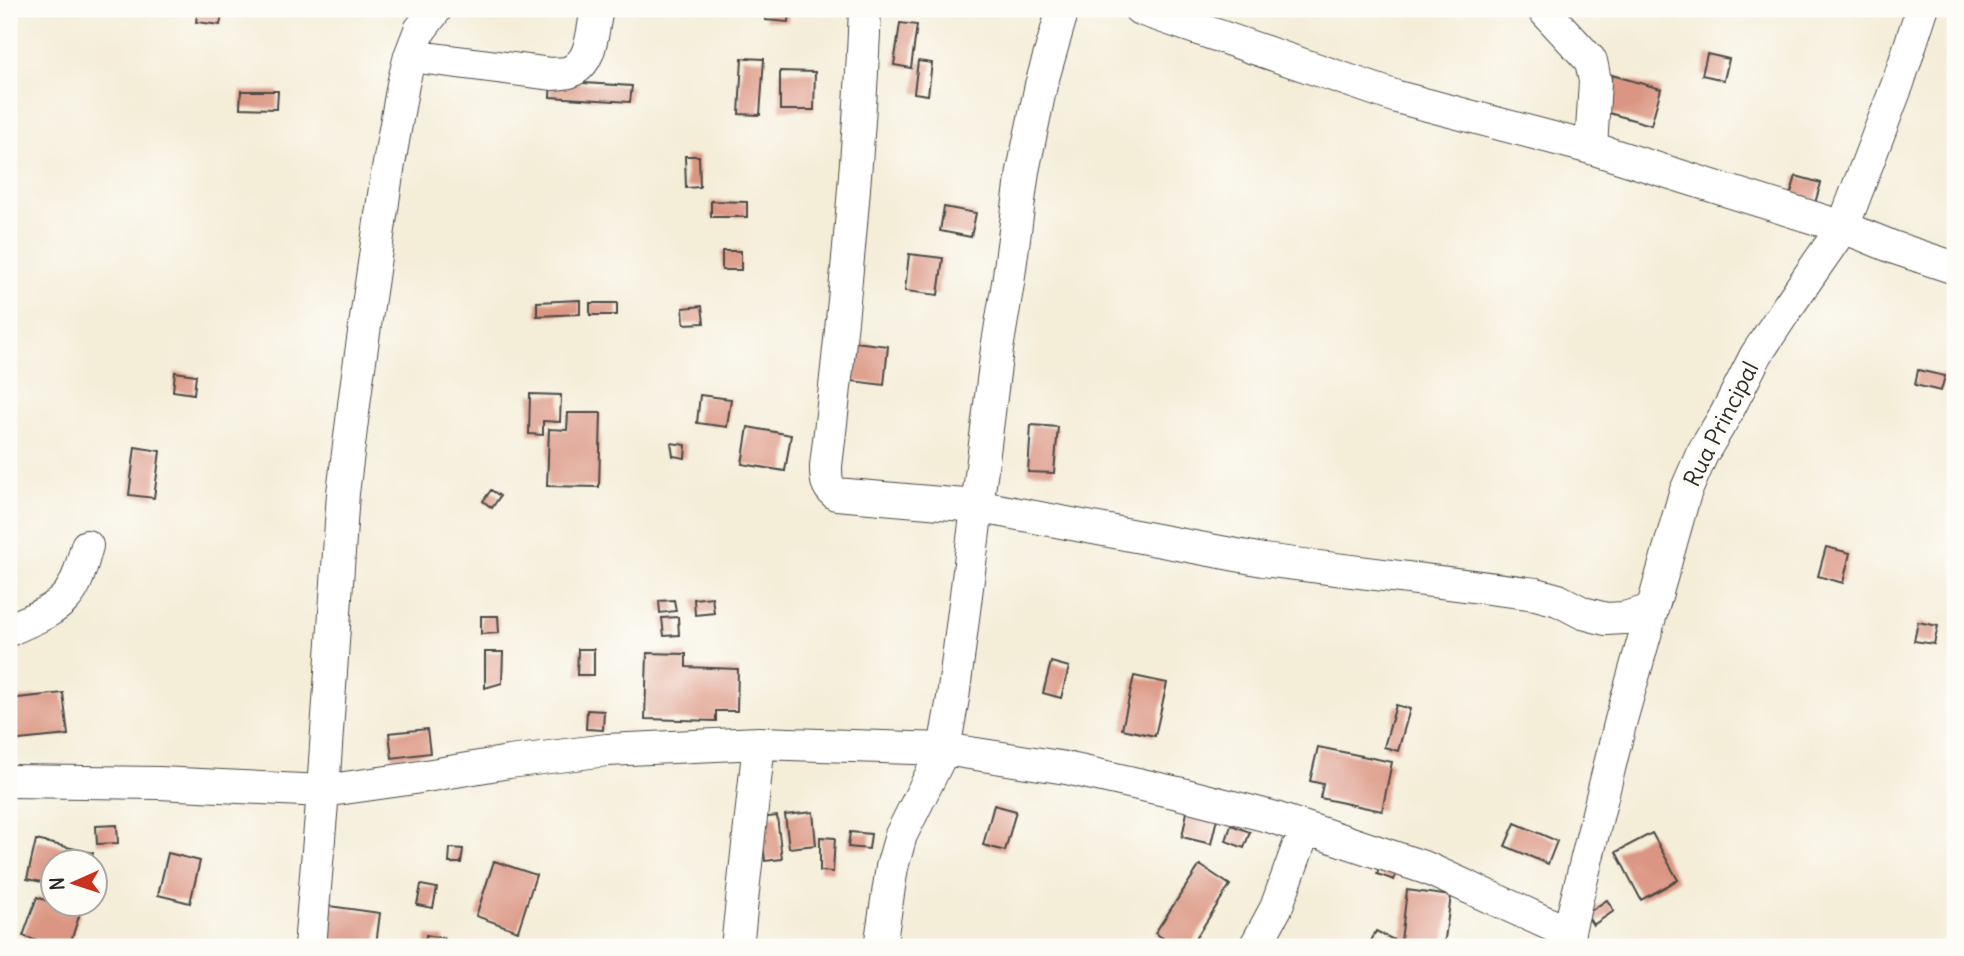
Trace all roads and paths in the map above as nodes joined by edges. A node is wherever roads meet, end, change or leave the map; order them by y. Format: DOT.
graph roads {
  1 [pos="436,9"];
  2 [pos="597,9"];
  3 [pos="865,9"];
  4 [pos="1063,9"];
  5 [pos="1140,9"];
  6 [pos="1542,9"];
  7 [pos="1922,9"];
  8 [pos="410,56"];
  9 [pos="1591,148"];
  10 [pos="1843,227"];
  11 [pos="1955,268"];
  12 [pos="976,506"];
  13 [pos="87,546"];
  14 [pos="1652,610"];
  15 [pos="9,630"];
  16 [pos="759,743"];
  17 [pos="944,749"];
  18 [pos="9,781"];
  19 [pos="323,791"];
  20 [pos="1305,828"];
  21 [pos="1567,940"];
  22 [pos="310,947"];
  23 [pos="737,947"];
  24 [pos="880,947"];
  25 [pos="1255,947"];
  1 -- 8 [label="street"];
  2 -- 8 [label="street"];
  3 -- 12 [label="street"];
  4 -- 12 [label="street"];
  5 -- 9 [label="street"];
  6 -- 9 [label="street"];
  7 -- 10 [label="street, Rua Principal"];
  8 -- 19 [label="street"];
  9 -- 10 [label="street"];
  10 -- 11 [label="street"];
  10 -- 14 [label="street, Rua Principal"];
  12 -- 14 [label="street"];
  12 -- 17 [label="street"];
  13 -- 15 [label="street"];
  14 -- 21 [label="street, Rua Principal"];
  16 -- 17 [label="street"];
  16 -- 19 [label="street"];
  16 -- 23 [label="street"];
  17 -- 20 [label="street"];
  17 -- 24 [label="street"];
  18 -- 19 [label="street"];
  19 -- 22 [label="street"];
  20 -- 21 [label="street"];
  20 -- 25 [label="street"];
}
